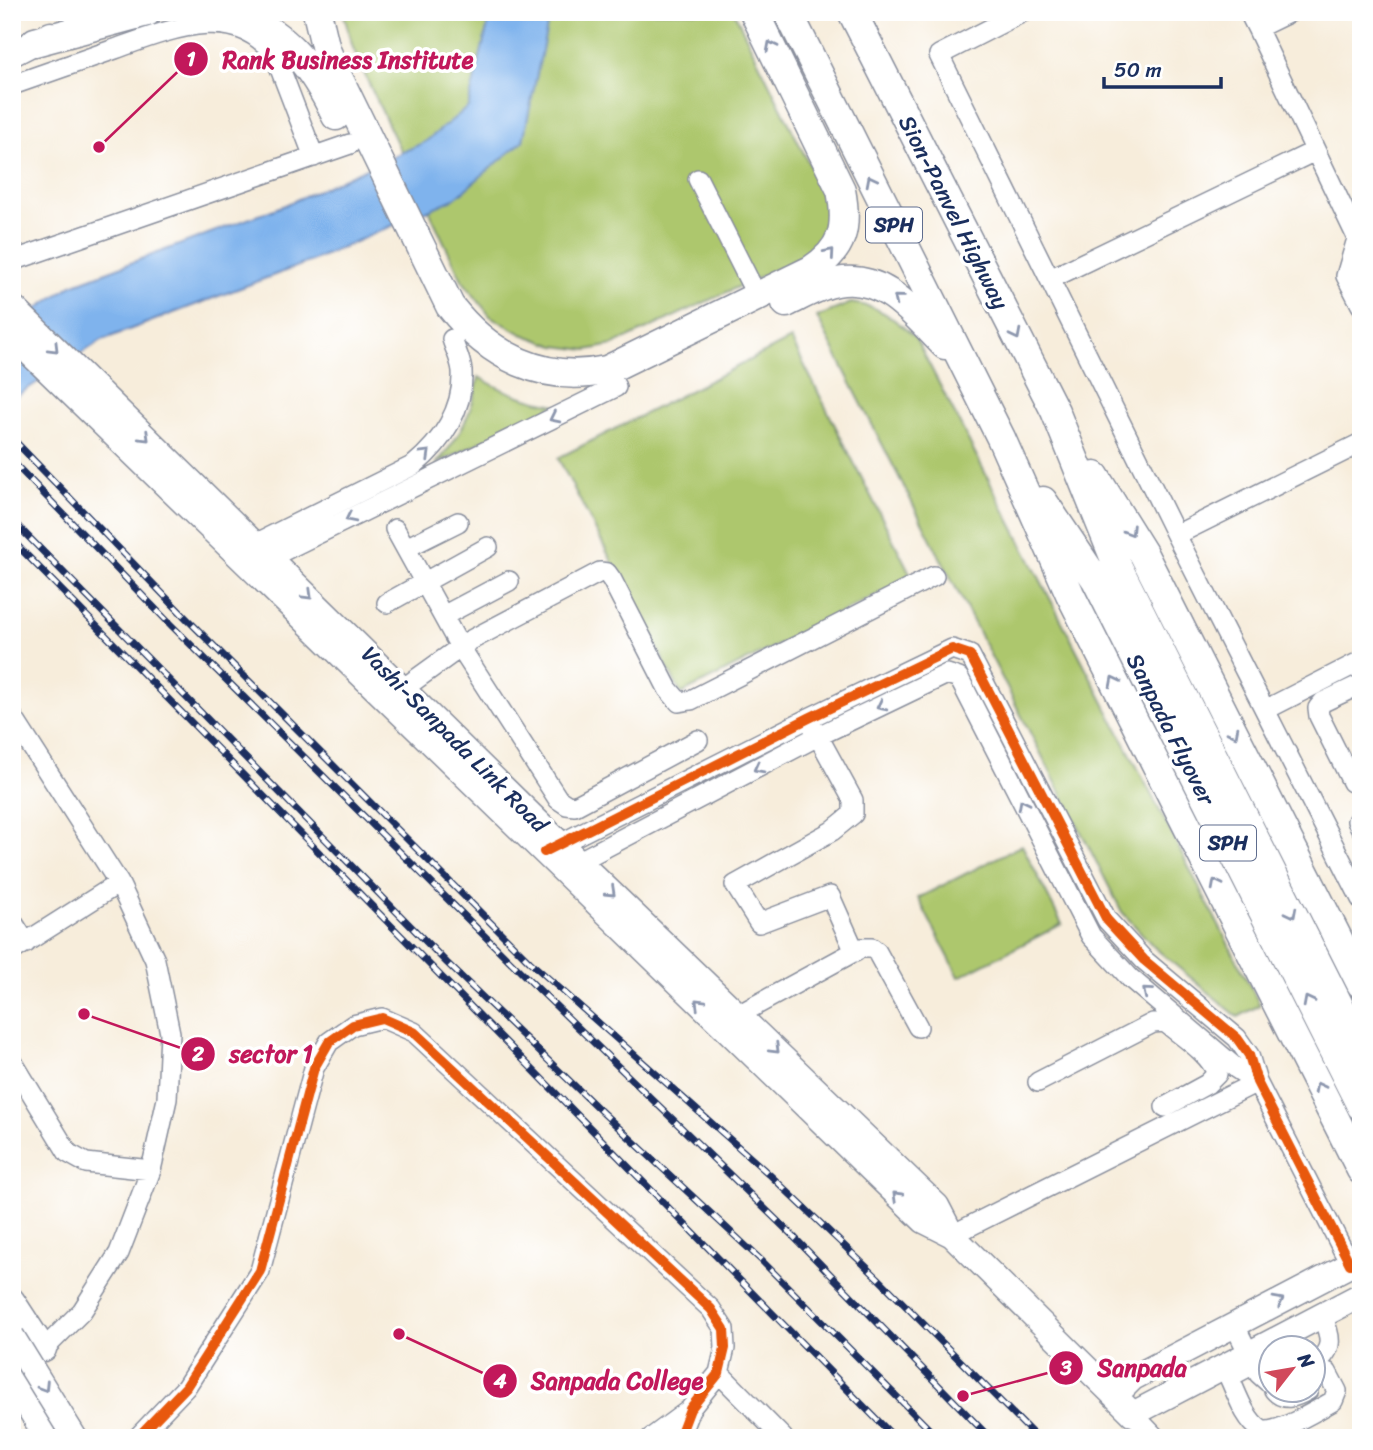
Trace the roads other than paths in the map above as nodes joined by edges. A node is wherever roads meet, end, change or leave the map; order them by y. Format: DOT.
graph roads {
  1 [pos="96,12"];
  2 [pos="147,12"];
  3 [pos="237,12"];
  4 [pos="317,12"];
  5 [pos="754,12"];
  6 [pos="788,12"];
  7 [pos="852,12"];
  8 [pos="877,12"];
  9 [pos="1023,12"];
  10 [pos="1290,12"];
  11 [pos="1253,20"];
  12 [pos="24,48"];
  13 [pos="12,85"];
  14 [pos="891,89"];
  15 [pos="1315,151"];
  16 [pos="361,152"];
  17 [pos="314,157"];
  18 [pos="698,179"];
  19 [pos="1360,241"];
  20 [pos="15,260"];
  21 [pos="1050,279"];
  22 [pos="431,292"];
  23 [pos="757,296"];
  24 [pos="1361,305"];
  25 [pos="12,306"];
  26 [pos="12,336"];
  27 [pos="452,339"];
  28 [pos="964,365"];
  29 [pos="611,379"];
  30 [pos="89,397"];
  31 [pos="1055,411"];
  32 [pos="1001,438"];
  33 [pos="1361,443"];
  34 [pos="458,522"];
  35 [pos="395,529"];
  36 [pos="1176,535"];
  37 [pos="488,547"];
  38 [pos="406,548"];
  39 [pos="254,558"];
  40 [pos="1107,574"];
  41 [pos="934,576"];
  42 [pos="424,581"];
  43 [pos="509,581"];
  44 [pos="387,603"];
  45 [pos="443,616"];
  46 [pos="460,647"];
  47 [pos="1361,662"];
  48 [pos="1361,684"];
  49 [pos="404,688"];
  50 [pos="1265,710"];
  51 [pos="12,716"];
  52 [pos="809,718"];
  53 [pos="818,736"];
  54 [pos="698,740"];
  55 [pos="1357,783"];
  56 [pos="1361,817"];
  57 [pos="1361,828"];
  58 [pos="552,848"];
  59 [pos="570,866"];
  60 [pos="119,883"];
  61 [pos="1361,899"];
  62 [pos="12,921"];
  63 [pos="19,947"];
  64 [pos="855,952"];
  65 [pos="1361,984"];
  66 [pos="730,1019"];
  67 [pos="918,1027"];
  68 [pos="1361,1049"];
  69 [pos="12,1061"];
  70 [pos="1217,1074"];
  71 [pos="1038,1082"];
  72 [pos="1257,1082"];
  73 [pos="1165,1107"];
  74 [pos="1353,1113"];
  75 [pos="151,1170"];
  76 [pos="1361,1170"];
  77 [pos="952,1235"];
  78 [pos="1355,1261"];
  79 [pos="1361,1295"];
  80 [pos="12,1300"];
  81 [pos="1322,1315"];
  82 [pos="1234,1324"];
  83 [pos="12,1336"];
  84 [pos="44,1349"];
  85 [pos="1328,1349"];
  86 [pos="1252,1359"];
  87 [pos="12,1367"];
  88 [pos="1258,1372"];
  89 [pos="719,1373"];
  90 [pos="1328,1376"];
  91 [pos="12,1380"];
  92 [pos="1115,1396"];
  93 [pos="1327,1404"];
  94 [pos="1328,1404"];
  95 [pos="690,1409"];
  96 [pos="1133,1414"];
  97 [pos="47,1438"];
  98 [pos="75,1438"];
  99 [pos="137,1438"];
  100 [pos="652,1438"];
  101 [pos="680,1438"];
  102 [pos="783,1438"];
  103 [pos="1156,1438"];
  1 -- 12 [label="main road"];
  2 -- 12 [label="highway"];
  3 -- 16 [label="highway"];
  4 -- 16 [label="highway"];
  23 -- 5 [label="highway, one-way"];
  28 -- 6 [label="highway, SPH, one-way"];
  7 -- 14 [label="highway, Sion-Panvel Highway / SPH"];
  8 -- 14 [label="highway"];
  9 -- 21 [label="street"];
  10 -- 11 [label="street"];
  11 -- 15 [label="street"];
  13 -- 17 [label="street"];
  14 -- 31 [label="highway, Sion-Panvel Highway / SPH, one-way"];
  15 -- 19 [label="street"];
  15 -- 21 [label="street"];
  16 -- 17 [label="street"];
  16 -- 22 [label="highway"];
  17 -- 20 [label="street"];
  18 -- 23 [label="street"];
  19 -- 24 [label="street"];
  21 -- 36 [label="street"];
  22 -- 27 [label="highway"];
  22 -- 29 [label="highway"];
  23 -- 29 [label="highway"];
  25 -- 30 [label="main road, Vashi-Sanpada Link Road, one-way"];
  26 -- 30 [label="main road, Vashi-Sanpada Link Road"];
  27 -- 29 [label="highway"];
  39 -- 27 [label="street, one-way"];
  28 -- 29 [label="highway, one-way"];
  28 -- 32 [label="highway, SPH"];
  29 -- 39 [label="street, one-way"];
  30 -- 39 [label="main road, Vashi-Sanpada Link Road"];
  31 -- 40 [label="highway, Sanpada Flyover / SPH"];
  31 -- 65 [label="highway, one-way"];
  32 -- 40 [label="highway, Sanpada Flyover / SPH"];
  74 -- 32 [label="highway, one-way"];
  33 -- 36 [label="street"];
  34 -- 38 [label="street"];
  35 -- 38 [label="street"];
  36 -- 50 [label="street"];
  37 -- 42 [label="street"];
  38 -- 42 [label="street"];
  39 -- 49 [label="main road, Vashi-Sanpada Link Road, one-way"];
  39 -- 58 [label="main road, Vashi-Sanpada Link Road"];
  40 -- 68 [label="highway, Sanpada Flyover / SPH, one-way"];
  74 -- 40 [label="highway, Sanpada Flyover / SPH, one-way"];
  41 -- 46 [label="street"];
  42 -- 44 [label="street"];
  42 -- 45 [label="street"];
  43 -- 45 [label="street"];
  45 -- 46 [label="street"];
  46 -- 49 [label="street"];
  46 -- 54 [label="street"];
  47 -- 50 [label="street"];
  48 -- 55 [label="street"];
  49 -- 58 [label="main road, Vashi-Sanpada Link Road"];
  50 -- 61 [label="street"];
  51 -- 60 [label="street"];
  52 -- 53 [label="street"];
  52 -- 58 [label="street"];
  52 -- 72 [label="street"];
  53 -- 59 [label="street, one-way"];
  53 -- 64 [label="street"];
  72 -- 53 [label="street, one-way"];
  56 -- 57 [label="street"];
  58 -- 59 [label="main road, Vashi-Sanpada Link Road"];
  59 -- 66 [label="main road, Vashi-Sanpada Link Road"];
  60 -- 63 [label="street"];
  60 -- 75 [label="street"];
  62 -- 63 [label="street"];
  64 -- 66 [label="street"];
  64 -- 67 [label="street"];
  66 -- 77 [label="main road, Vashi-Sanpada Link Road"];
  69 -- 75 [label="street"];
  70 -- 71 [label="street"];
  70 -- 72 [label="street"];
  70 -- 73 [label="street"];
  72 -- 77 [label="street"];
  72 -- 78 [label="street"];
  74 -- 76 [label="highway"];
  75 -- 84 [label="street"];
  77 -- 92 [label="main road, Vashi-Sanpada Link Road"];
  82 -- 78 [label="main road, one-way"];
  79 -- 81 [label="main road"];
  80 -- 84 [label="main road"];
  81 -- 85 [label="street"];
  81 -- 86 [label="main road"];
  82 -- 86 [label="street"];
  82 -- 92 [label="main road"];
  83 -- 98 [label="main road, one-way, bridge"];
  84 -- 87 [label="street"];
  86 -- 88 [label="street"];
  86 -- 93 [label="street"];
  86 -- 96 [label="main road"];
  89 -- 95 [label="street"];
  89 -- 99 [label="street"];
  89 -- 102 [label="street"];
  90 -- 94 [label="street"];
  91 -- 97 [label="main road"];
  92 -- 96 [label="main road, Vashi-Sanpada Link Road"];
  95 -- 100 [label="street"];
  95 -- 101 [label="street"];
  96 -- 103 [label="street, Vashi-Sanpada Link Road"];
}
